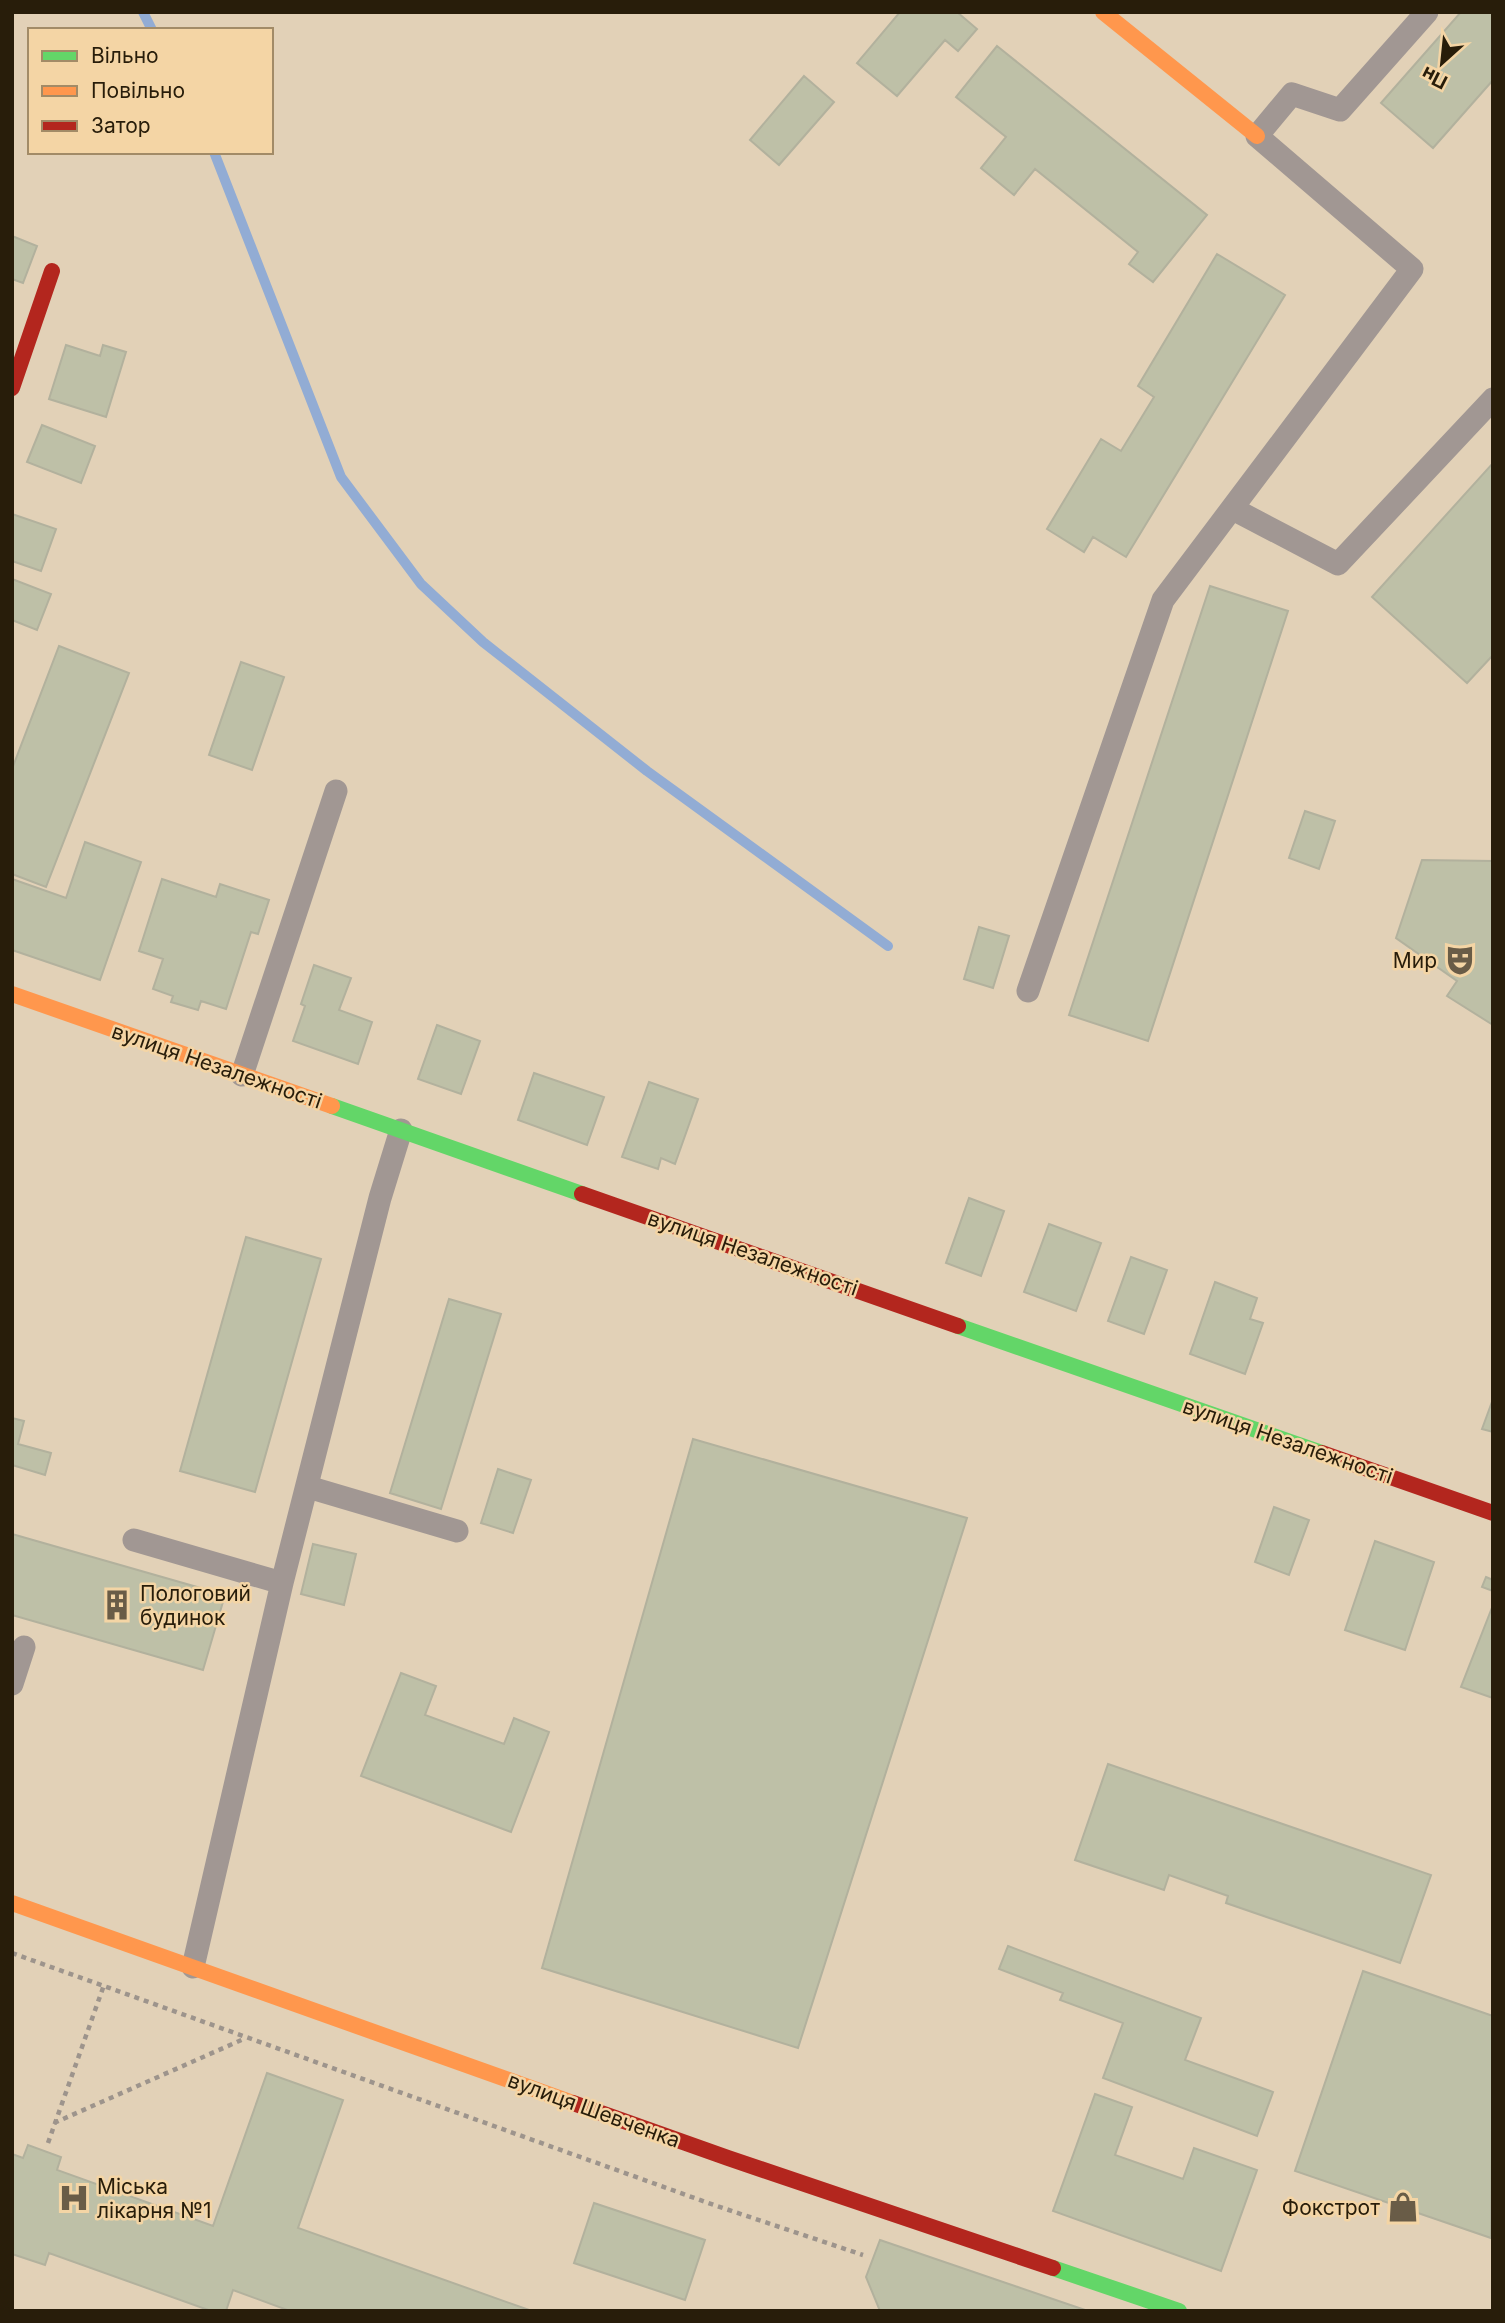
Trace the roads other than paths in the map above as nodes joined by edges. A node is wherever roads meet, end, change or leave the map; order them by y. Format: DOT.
graph roads {
  1 [pos="1102,12"];
  2 [pos="1427,12"];
  3 [pos="1257,136"];
  4 [pos="52,271"];
  5 [pos="12,388"];
  6 [pos="1493,399"];
  7 [pos="1233,509"];
  8 [pos="336,791"];
  9 [pos="1028,991"];
  10 [pos="12,994"];
  11 [pos="242,1074"];
  12 [pos="401,1130"];
  13 [pos="308,1486"];
  14 [pos="1493,1513"];
  15 [pos="457,1531"];
  16 [pos="134,1540"];
  17 [pos="282,1583"];
  18 [pos="24,1647"];
  19 [pos="12,1684"];
  20 [pos="12,1903"];
  21 [pos="193,1967"];
  22 [pos="1178,2311"];
  1 -- 3 [label="street"];
  2 -- 3 [label="lane"];
  3 -- 7 [label="lane"];
  4 -- 5 [label="street"];
  6 -- 7 [label="lane"];
  7 -- 9 [label="lane"];
  8 -- 11 [label="lane"];
  10 -- 11 [label="street, вулиця Незалежності"];
  11 -- 12 [label="street, вулиця Незалежності"];
  12 -- 13 [label="lane"];
  12 -- 14 [label="street, вулиця Незалежності"];
  13 -- 15 [label="lane"];
  13 -- 17 [label="lane"];
  16 -- 17 [label="lane"];
  17 -- 21 [label="lane"];
  18 -- 19 [label="lane"];
  20 -- 21 [label="street, вулиця Шевченка"];
  21 -- 22 [label="street, вулиця Шевченка"];
}
